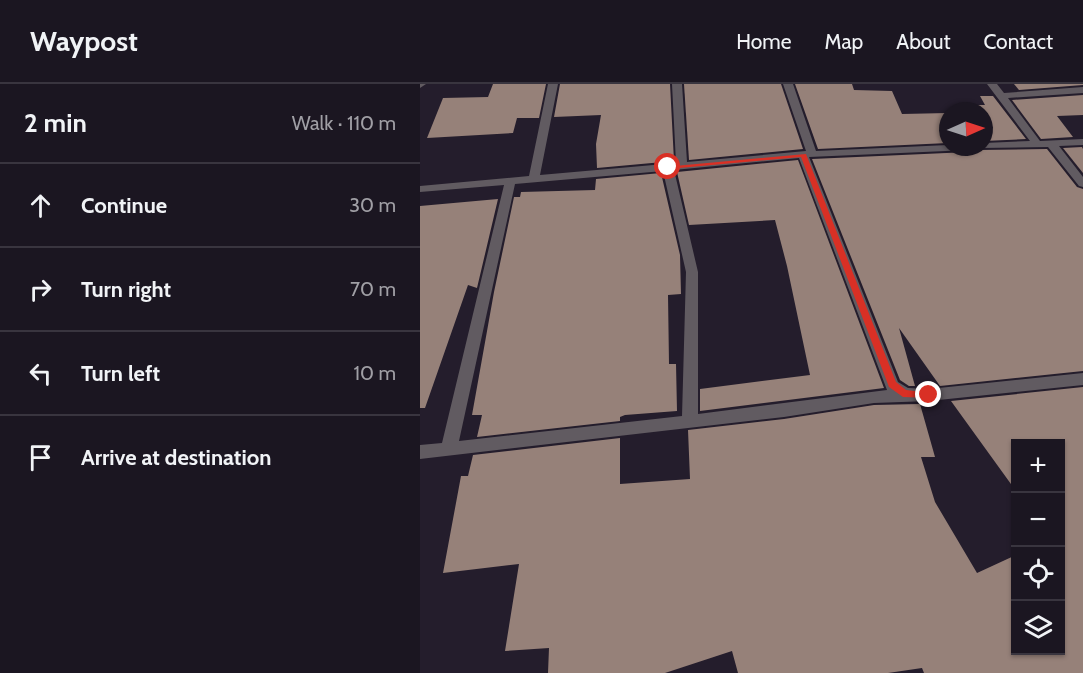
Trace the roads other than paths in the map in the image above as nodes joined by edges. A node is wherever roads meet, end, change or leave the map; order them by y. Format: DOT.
graph roads {
  1 [pos="553,84"];
  2 [pos="677,84"];
  3 [pos="788,84"];
  4 [pos="992,84"];
  5 [pos="1083,90"];
  6 [pos="1001,96"];
  7 [pos="1083,142"];
  8 [pos="1051,143"];
  9 [pos="1037,144"];
  10 [pos="993,146"];
  11 [pos="939,148"];
  12 [pos="808,155"];
  13 [pos="675,166"];
  14 [pos="534,179"];
  15 [pos="510,181"];
  16 [pos="1083,184"];
  17 [pos="420,189"];
  18 [pos="1083,379"];
  19 [pos="903,393"];
  20 [pos="690,420"];
  21 [pos="449,448"];
  22 [pos="420,452"];
  1 -- 14 [label="street"];
  2 -- 13 [label="street"];
  3 -- 12 [label="street"];
  4 -- 6 [label="street"];
  5 -- 6 [label="street"];
  6 -- 9 [label="street"];
  7 -- 8 [label="street"];
  8 -- 9 [label="street"];
  8 -- 16 [label="street"];
  9 -- 10 [label="street"];
  11 -- 12 [label="street"];
  12 -- 13 [label="street"];
  12 -- 19 [label="street"];
  13 -- 14 [label="street"];
  13 -- 20 [label="street"];
  14 -- 15 [label="street"];
  15 -- 17 [label="street"];
  15 -- 21 [label="street"];
  18 -- 19 [label="street"];
  19 -- 20 [label="street"];
  20 -- 21 [label="street"];
  21 -- 22 [label="street"];
}
